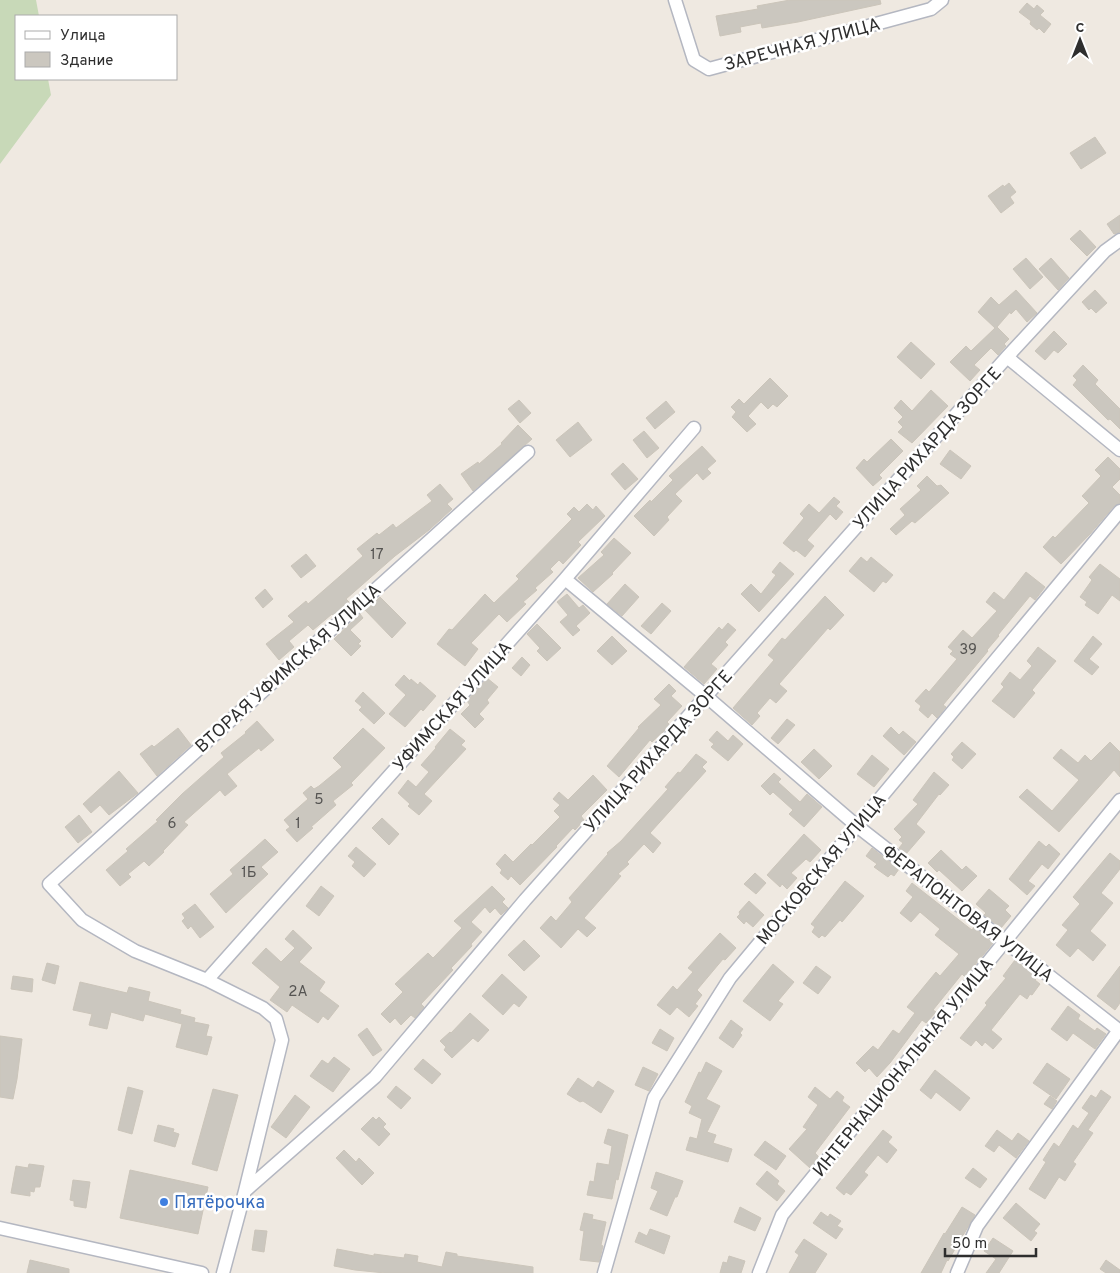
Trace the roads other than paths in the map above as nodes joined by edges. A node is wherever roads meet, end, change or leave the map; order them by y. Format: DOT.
graph roads {
  1 [pos="675,0"];
  2 [pos="942,0"];
  3 [pos="1120,240"];
  4 [pos="1007,357"];
  5 [pos="694,428"];
  6 [pos="1120,450"];
  7 [pos="528,452"];
  8 [pos="1120,511"];
  9 [pos="565,579"];
  10 [pos="707,697"];
  11 [pos="1120,800"];
  12 [pos="857,826"];
  13 [pos="1005,942"];
  14 [pos="208,980"];
  15 [pos="1119,1031"];
  16 [pos="245,1191"];
  17 [pos="0,1228"];
  18 [pos="157,1269"];
  19 [pos="202,1273"];
  20 [pos="223,1273"];
  21 [pos="604,1273"];
  22 [pos="759,1273"];
  23 [pos="957,1273"];
  1 -- 2 [label="street, ЗАРЕЧНАЯ УЛИЦА"];
  3 -- 4 [label="street, УЛИЦА РИХАРДА ЗОРГЕ"];
  4 -- 6 [label="street"];
  4 -- 10 [label="street, УЛИЦА РИХАРДА ЗОРГЕ"];
  5 -- 9 [label="street, УФИМСКАЯ УЛИЦА"];
  7 -- 14 [label="street, ВТОРАЯ УФИМСКАЯ УЛИЦА"];
  8 -- 12 [label="street, МОСКОВСКАЯ УЛИЦА"];
  9 -- 10 [label="street, ФЕРАПОНТОВАЯ УЛИЦА"];
  9 -- 14 [label="street, УФИМСКАЯ УЛИЦА"];
  10 -- 12 [label="street, ФЕРАПОНТОВАЯ УЛИЦА"];
  10 -- 16 [label="street, УЛИЦА РИХАРДА ЗОРГЕ"];
  11 -- 13 [label="street, ИНТЕРНАЦИОНАЛЬНАЯ УЛИЦА"];
  12 -- 13 [label="street, ФЕРАПОНТОВАЯ УЛИЦА"];
  12 -- 21 [label="street, МОСКОВСКАЯ УЛИЦА"];
  13 -- 15 [label="street, ФЕРАПОНТОВАЯ УЛИЦА"];
  13 -- 22 [label="street, ИНТЕРНАЦИОНАЛЬНАЯ УЛИЦА"];
  14 -- 16 [label="street"];
  15 -- 23 [label="street"];
  16 -- 20 [label="street"];
  17 -- 18 [label="street"];
  18 -- 19 [label="street"];
}
